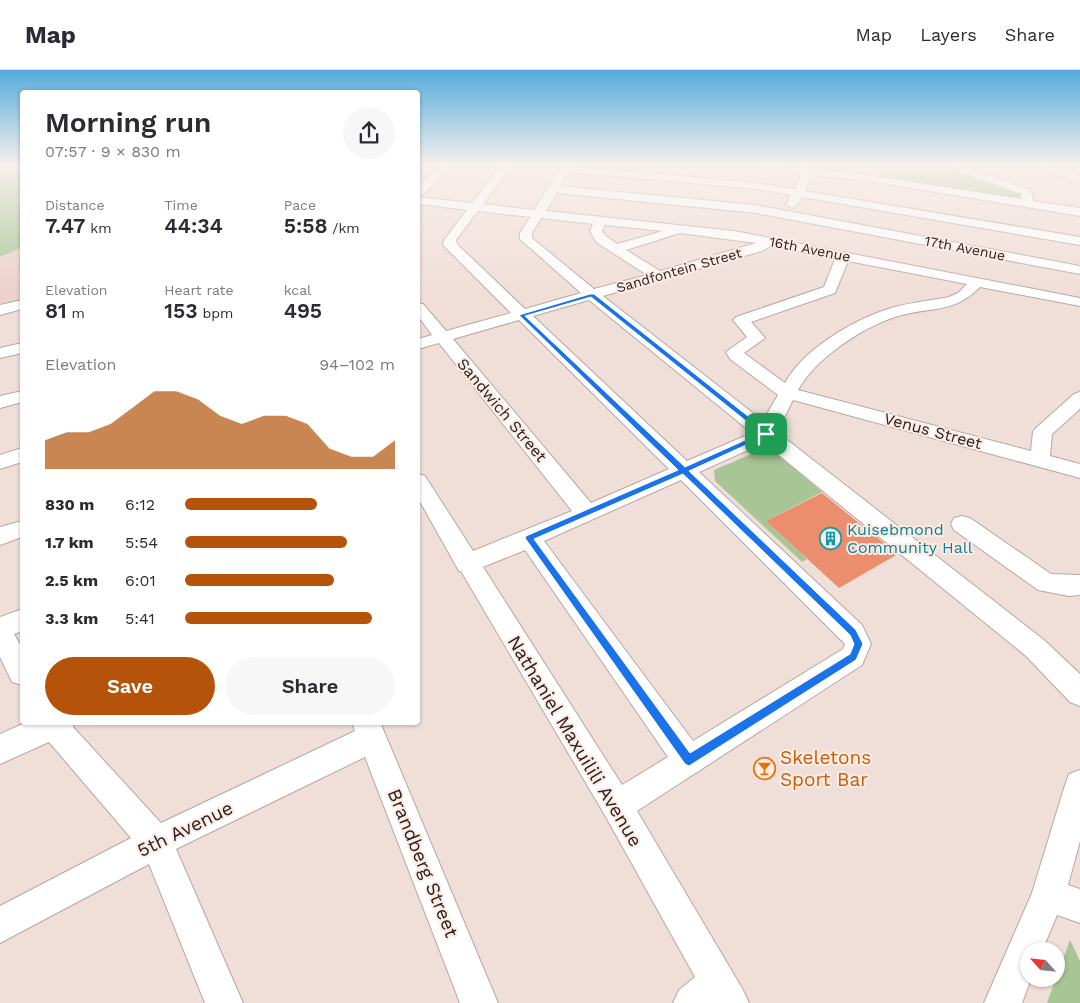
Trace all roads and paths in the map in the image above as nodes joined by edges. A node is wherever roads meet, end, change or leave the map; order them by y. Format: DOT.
graph roads {
  1 [pos="473,209"];
  2 [pos="491,209"];
  3 [pos="542,209"];
  4 [pos="745,209"];
  5 [pos="789,209"];
  6 [pos="944,209"];
  7 [pos="990,209"];
  8 [pos="1028,209"];
  9 [pos="1080,212"];
  10 [pos="539,213"];
  11 [pos="786,214"];
  12 [pos="1028,218"];
  13 [pos="601,220"];
  14 [pos="685,229"];
  15 [pos="770,241"];
  16 [pos="1080,242"];
  17 [pos="617,248"];
  18 [pos="843,255"];
  19 [pos="1080,270"];
  20 [pos="658,276"];
  21 [pos="977,282"];
  22 [pos="592,295"];
  23 [pos="1080,302"];
  24 [pos="20,305"];
  25 [pos="0,310"];
  26 [pos="420,310"];
  27 [pos="522,315"];
  28 [pos="442,338"];
  29 [pos="420,344"];
  30 [pos="20,348"];
  31 [pos="0,353"];
  32 [pos="786,393"];
  33 [pos="20,397"];
  34 [pos="0,402"];
  35 [pos="1077,406"];
  36 [pos="766,434"];
  37 [pos="20,456"];
  38 [pos="1040,460"];
  39 [pos="0,462"];
  40 [pos="684,470"];
  41 [pos="1080,471"];
  42 [pos="420,484"];
  43 [pos="587,514"];
  44 [pos="962,524"];
  45 [pos="20,529"];
  46 [pos="0,536"];
  47 [pos="529,538"];
  48 [pos="467,564"];
  49 [pos="1080,585"];
  50 [pos="20,621"];
  51 [pos="0,628"];
  52 [pos="0,632"];
  53 [pos="20,668"];
  54 [pos="1080,693"];
  55 [pos="53,725"];
  56 [pos="56,725"];
  57 [pos="369,730"];
  58 [pos="0,749"];
  59 [pos="689,760"];
  60 [pos="1080,785"];
  61 [pos="616,806"];
  62 [pos="156,842"];
  63 [pos="1048,894"];
  64 [pos="1080,906"];
  65 [pos="0,925"];
  66 [pos="713,996"];
  67 [pos="224,1003"];
  68 [pos="479,1003"];
  69 [pos="1002,1003"];
  1 -- 27 [label="street"];
  2 -- 10 [label="street, 16th Avenue"];
  3 -- 10 [label="street"];
  4 -- 11 [label="street, 17th Avenue"];
  5 -- 11 [label="street"];
  6 -- 12 [label="street"];
  7 -- 12 [label="street"];
  8 -- 12 [label="street"];
  9 -- 12 [label="street"];
  10 -- 13 [label="street, 16th Avenue"];
  10 -- 22 [label="street"];
  11 -- 15 [label="street"];
  11 -- 19 [label="street, 17th Avenue"];
  12 -- 16 [label="street"];
  13 -- 14 [label="street, 16th Avenue"];
  13 -- 17 [label="street"];
  14 -- 15 [label="street, 16th Avenue"];
  14 -- 17 [label="street"];
  15 -- 18 [label="street, 16th Avenue"];
  15 -- 20 [label="street, Sandfontein Street"];
  17 -- 20 [label="street"];
  18 -- 21 [label="street, 16th Avenue"];
  18 -- 32 [label="street"];
  20 -- 22 [label="street, Sandfontein Street"];
  21 -- 23 [label="street, 16th Avenue"];
  21 -- 32 [label="street"];
  22 -- 27 [label="street, Sandfontein Street"];
  22 -- 36 [label="street"];
  24 -- 25 [label="street"];
  26 -- 28 [label="street, Sandwich Street"];
  27 -- 28 [label="street, Sandfontein Street"];
  27 -- 40 [label="street"];
  28 -- 29 [label="street, Sandfontein Street"];
  28 -- 43 [label="street, Sandwich Street"];
  30 -- 31 [label="street"];
  32 -- 36 [label="street"];
  32 -- 38 [label="street, Venus Street"];
  33 -- 34 [label="street"];
  35 -- 38 [label="street"];
  36 -- 40 [label="street"];
  36 -- 54 [label="street"];
  37 -- 39 [label="street"];
  38 -- 41 [label="street, Venus Street"];
  40 -- 43 [label="street"];
  40 -- 59 [label="street"];
  42 -- 48 [label="street, Nathaniel Maxuilili Avenue"];
  43 -- 47 [label="street"];
  44 -- 49 [label="street"];
  45 -- 46 [label="street"];
  47 -- 48 [label="street"];
  47 -- 59 [label="street"];
  48 -- 61 [label="street, Nathaniel Maxuilili Avenue"];
  50 -- 51 [label="street"];
  52 -- 53 [label="street"];
  55 -- 58 [label="street"];
  56 -- 62 [label="street"];
  57 -- 62 [label="street, 5th Avenue"];
  57 -- 68 [label="street, Brandberg Street"];
  59 -- 61 [label="street"];
  60 -- 63 [label="street"];
  61 -- 66 [label="street, Nathaniel Maxuilili Avenue"];
  62 -- 65 [label="street, 5th Avenue"];
  62 -- 67 [label="street"];
  63 -- 64 [label="street"];
  63 -- 69 [label="street"];
}
